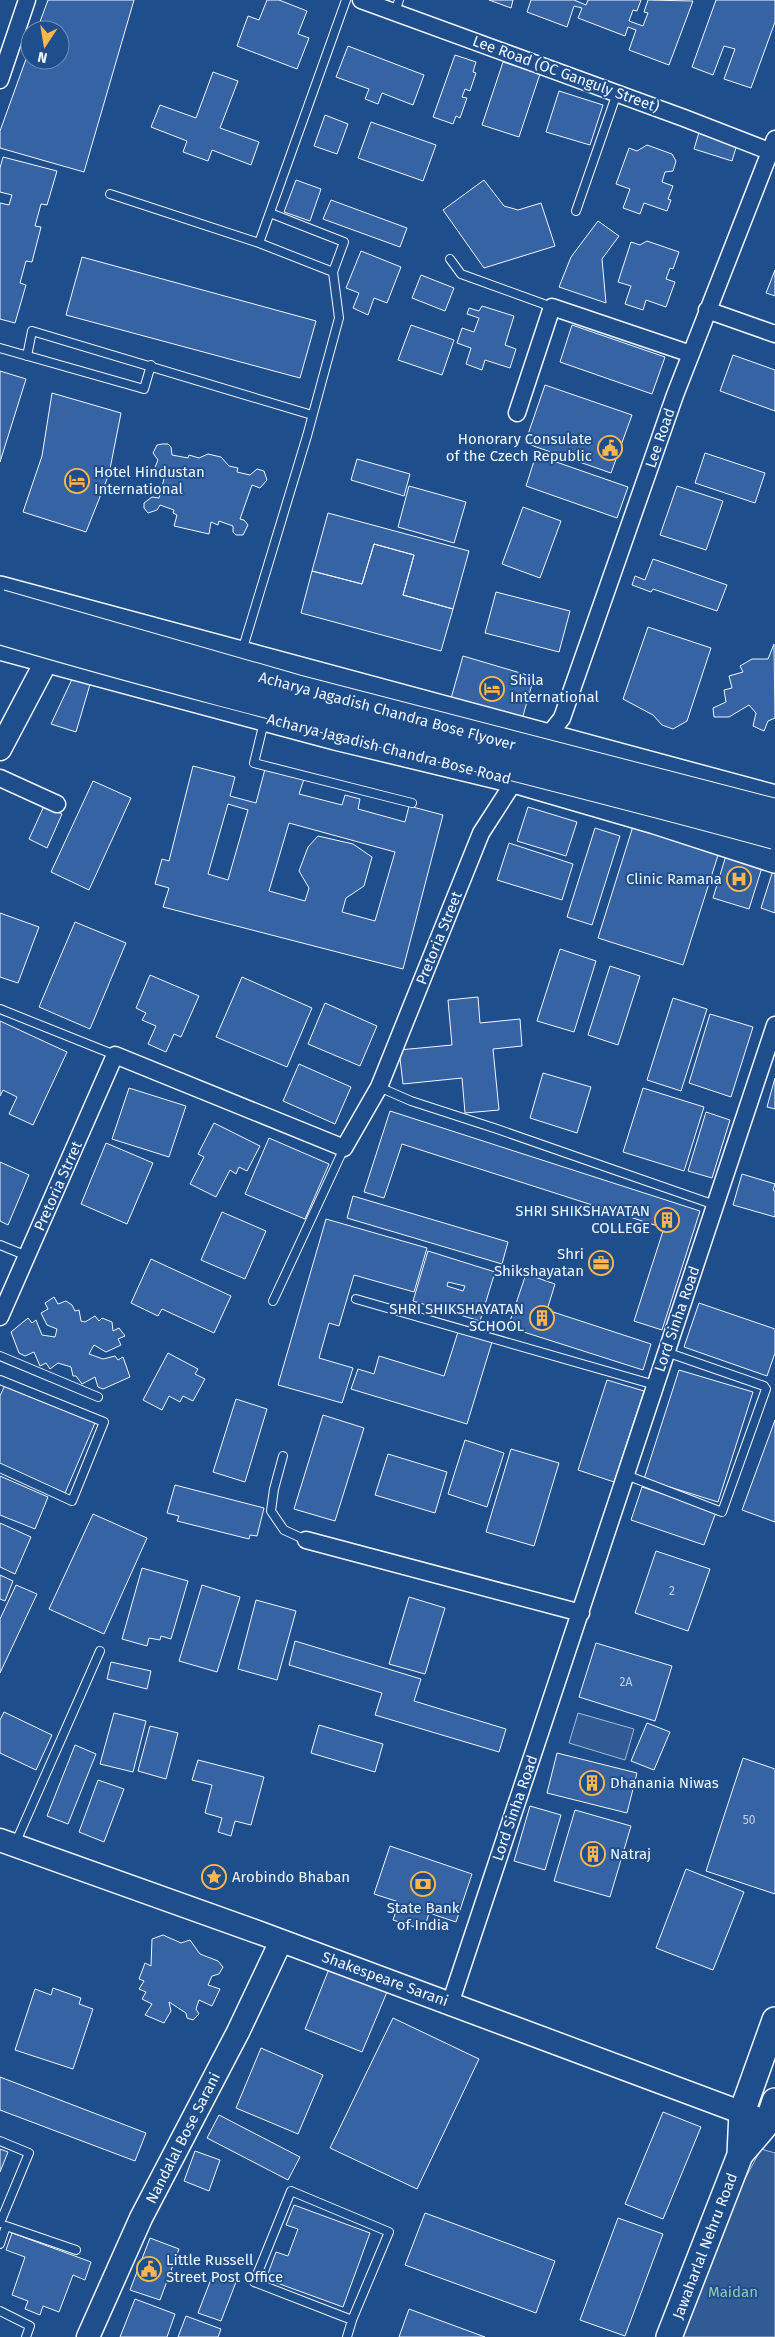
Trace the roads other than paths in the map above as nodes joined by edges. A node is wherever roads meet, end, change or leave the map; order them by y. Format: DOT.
graph roads {
  1 [pos="28,0"];
  2 [pos="346,0"];
  3 [pos="361,0"];
  4 [pos="397,6"];
  5 [pos="0,80"];
  6 [pos="617,93"];
  7 [pos="772,146"];
  8 [pos="110,194"];
  9 [pos="576,211"];
  10 [pos="270,213"];
  11 [pos="258,243"];
  12 [pos="450,259"];
  13 [pos="333,272"];
  14 [pos="552,307"];
  15 [pos="707,310"];
  16 [pos="775,334"];
  17 [pos="0,348"];
  18 [pos="691,354"];
  19 [pos="27,356"];
  20 [pos="151,366"];
  21 [pos="517,413"];
  22 [pos="312,415"];
  23 [pos="0,589"];
  24 [pos="0,604"];
  25 [pos="65,608"];
  26 [pos="0,630"];
  27 [pos="0,648"];
  28 [pos="241,653"];
  29 [pos="46,660"];
  30 [pos="265,719"];
  31 [pos="547,737"];
  32 [pos="0,750"];
  33 [pos="0,778"];
  34 [pos="514,780"];
  35 [pos="775,798"];
  36 [pos="412,803"];
  37 [pos="57,804"];
  38 [pos="775,813"];
  39 [pos="775,836"];
  40 [pos="775,860"];
  41 [pos="0,1009"];
  42 [pos="775,1026"];
  43 [pos="115,1055"];
  44 [pos="379,1087"];
  45 [pos="344,1148"];
  46 [pos="715,1205"];
  47 [pos="0,1245"];
  48 [pos="27,1256"];
  49 [pos="356,1299"];
  50 [pos="273,1301"];
  51 [pos="0,1317"];
  52 [pos="666,1352"];
  53 [pos="0,1356"];
  54 [pos="0,1380"];
  55 [pos="655,1385"];
  56 [pos="98,1397"];
  57 [pos="283,1456"];
  58 [pos="0,1468"];
  59 [pos="626,1475"];
  60 [pos="306,1540"];
  61 [pos="581,1613"];
  62 [pos="100,1651"];
  63 [pos="7,1843"];
  64 [pos="281,1941"];
  65 [pos="450,2004"];
  66 [pos="775,2020"];
  67 [pos="742,2112"];
  68 [pos="773,2116"];
  69 [pos="0,2142"];
  70 [pos="740,2155"];
  71 [pos="0,2223"];
  72 [pos="0,2244"];
  73 [pos="76,2250"];
  74 [pos="0,2311"];
  75 [pos="354,2315"];
  76 [pos="26,2337"];
  77 [pos="88,2337"];
  78 [pos="347,2337"];
  79 [pos="669,2337"];
  1 -- 5 [label="street"];
  2 -- 10 [label="lane"];
  3 -- 4 [label="street, Lee Road (OC Ganguly Street)"];
  4 -- 6 [label="street, Lee Road (OC Ganguly Street)"];
  6 -- 7 [label="street, Lee Road (OC Ganguly Street)"];
  6 -- 9 [label="lane"];
  7 -- 15 [label="street, Lee Road"];
  8 -- 11 [label="lane"];
  10 -- 11 [label="lane"];
  10 -- 13 [label="lane"];
  11 -- 13 [label="lane"];
  12 -- 14 [label="lane"];
  13 -- 22 [label="lane"];
  14 -- 18 [label="street"];
  14 -- 21 [label="street"];
  15 -- 16 [label="street"];
  15 -- 18 [label="street, Lee Road"];
  17 -- 19 [label="lane"];
  18 -- 31 [label="street, Lee Road"];
  19 -- 20 [label="lane"];
  19 -- 20 [label="lane"];
  20 -- 22 [label="lane"];
  22 -- 28 [label="lane"];
  23 -- 25 [label="main road"];
  24 -- 38 [label="highway, Acharya Jagadish Chandra Bose Flyover, bridge"];
  25 -- 28 [label="main road"];
  25 -- 29 [label="main road"];
  26 -- 39 [label="highway, Acharya Jagadish Chandra Bose Flyover, bridge"];
  27 -- 29 [label="main road, Acharya Jagadish Chandra Bose Road"];
  28 -- 31 [label="main road"];
  29 -- 30 [label="main road, Acharya Jagadish Chandra Bose Road"];
  29 -- 32 [label="main road"];
  30 -- 34 [label="main road, Acharya Jagadish Chandra Bose Road"];
  30 -- 36 [label="lane"];
  31 -- 34 [label="street, Pretoria Street"];
  31 -- 35 [label="main road"];
  33 -- 37 [label="street"];
  34 -- 40 [label="main road, Acharya Jagadish Chandra Bose Road"];
  34 -- 44 [label="street, Pretoria Street"];
  41 -- 43 [label="lane"];
  42 -- 46 [label="street, Lord Sinha Road"];
  43 -- 45 [label="street"];
  43 -- 48 [label="street, Pretoria Strret"];
  44 -- 45 [label="street, Pretoria Street"];
  44 -- 46 [label="lane"];
  45 -- 50 [label="lane"];
  46 -- 52 [label="street, Lord Sinha Road"];
  47 -- 48 [label="lane"];
  48 -- 51 [label="street, Pretoria Strret"];
  49 -- 55 [label="lane"];
  52 -- 55 [label="street, Lord Sinha Road"];
  52 -- 59 [label="lane"];
  53 -- 56 [label="lane"];
  54 -- 58 [label="lane"];
  55 -- 59 [label="street, Lord Sinha Road"];
  57 -- 60 [label="lane"];
  59 -- 61 [label="street, Lord Sinha Road"];
  60 -- 61 [label="street"];
  61 -- 65 [label="street, Lord Sinha Road"];
  62 -- 63 [label="lane"];
  63 -- 64 [label="main road, Shakespeare Sarani"];
  64 -- 65 [label="main road, Shakespeare Sarani"];
  64 -- 77 [label="main road, Nandalal Bose Sarani"];
  65 -- 67 [label="main road, Shakespeare Sarani"];
  66 -- 67 [label="main road, Jawaharlal Nehru Road"];
  67 -- 68 [label="main road, Shakespeare Sarani"];
  67 -- 70 [label="main road, Jawaharlal Nehru Road"];
  68 -- 70 [label="main road, Jawaharlal Nehru Road"];
  69 -- 71 [label="lane"];
  70 -- 79 [label="main road, Jawaharlal Nehru Road"];
  72 -- 73 [label="lane"];
  74 -- 76 [label="lane"];
  75 -- 75 [label="lane"];
  75 -- 78 [label="lane"];
}
